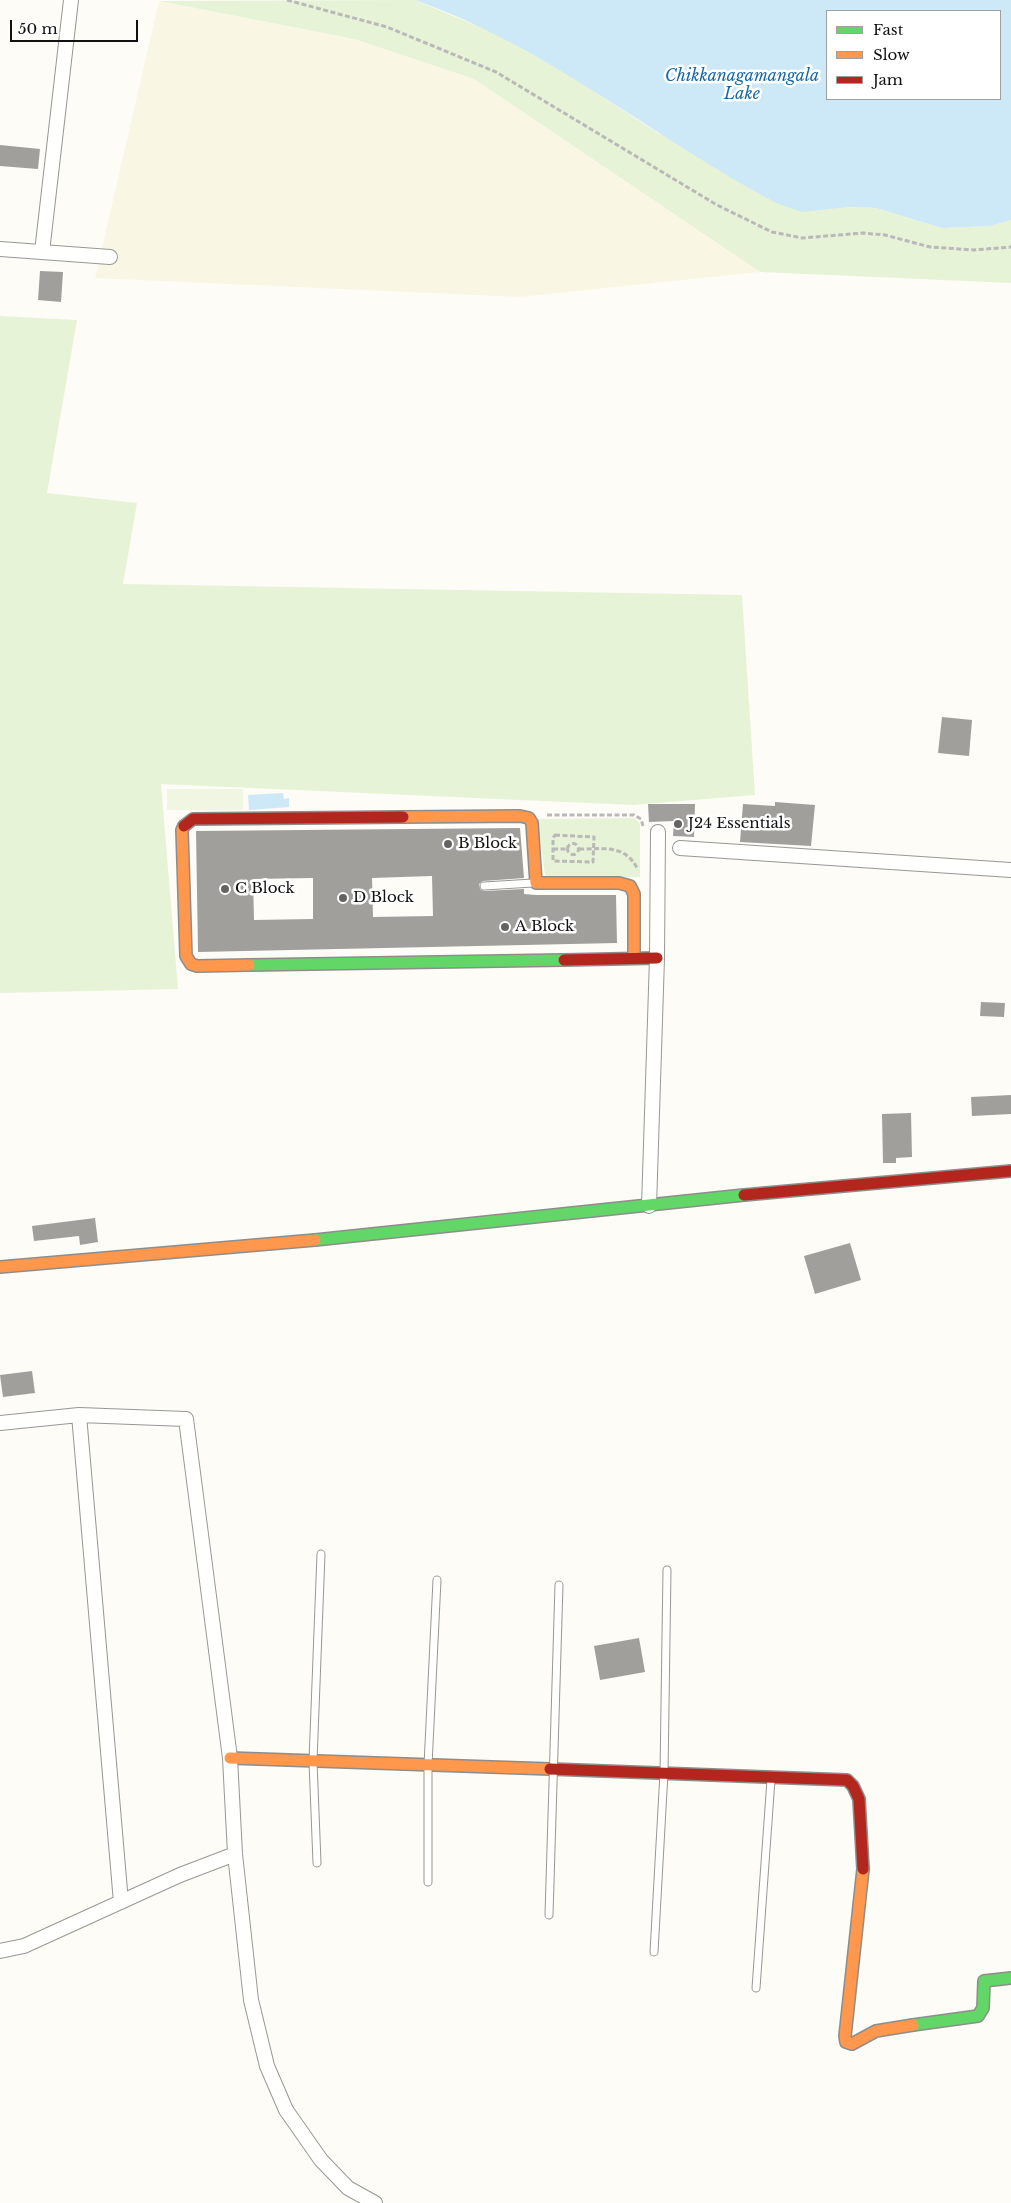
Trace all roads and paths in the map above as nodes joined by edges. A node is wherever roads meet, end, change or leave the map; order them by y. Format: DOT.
graph roads {
  1 [pos="71,0"];
  2 [pos="286,0"];
  3 [pos="1011,247"];
  4 [pos="0,249"];
  5 [pos="42,252"];
  6 [pos="110,257"];
  7 [pos="546,815"];
  8 [pos="658,832"];
  9 [pos="643,833"];
  10 [pos="568,848"];
  11 [pos="680,848"];
  12 [pos="553,849"];
  13 [pos="579,849"];
  14 [pos="594,849"];
  15 [pos="643,870"];
  16 [pos="1011,870"];
  17 [pos="536,883"];
  18 [pos="484,886"];
  19 [pos="657,934"];
  20 [pos="634,935"];
  21 [pos="634,957"];
  22 [pos="656,958"];
  23 [pos="1011,1171"];
  24 [pos="649,1206"];
  25 [pos="0,1267"];
  26 [pos="78,1415"];
  27 [pos="0,1424"];
  28 [pos="321,1554"];
  29 [pos="666,1570"];
  30 [pos="437,1580"];
  31 [pos="559,1585"];
  32 [pos="230,1758"];
  33 [pos="313,1761"];
  34 [pos="428,1765"];
  35 [pos="552,1770"];
  36 [pos="664,1773"];
  37 [pos="771,1777"];
  38 [pos="235,1854"];
  39 [pos="317,1863"];
  40 [pos="428,1882"];
  41 [pos="121,1902"];
  42 [pos="549,1915"];
  43 [pos="0,1950"];
  44 [pos="654,1952"];
  45 [pos="1011,1978"];
  46 [pos="756,1988"];
  47 [pos="375,2203"];
  1 -- 5 [label="street"];
  2 -- 3 [label="path"];
  4 -- 5 [label="street"];
  5 -- 6 [label="street"];
  7 -- 9 [label="path"];
  8 -- 19 [label="street"];
  10 -- 12 [label="path"];
  10 -- 13 [label="path"];
  10 -- 13 [label="path"];
  11 -- 16 [label="street"];
  12 -- 14 [label="path"];
  12 -- 14 [label="path"];
  13 -- 14 [label="path"];
  14 -- 15 [label="path"];
  17 -- 18 [label="lane"];
  17 -- 20 [label="street"];
  17 -- 21 [label="street"];
  19 -- 20 [label="street"];
  19 -- 22 [label="street"];
  20 -- 21 [label="street"];
  21 -- 22 [label="street"];
  22 -- 24 [label="street"];
  23 -- 24 [label="street"];
  24 -- 25 [label="street"];
  26 -- 27 [label="street"];
  26 -- 32 [label="street"];
  26 -- 41 [label="street"];
  28 -- 33 [label="lane"];
  29 -- 36 [label="lane"];
  30 -- 34 [label="lane"];
  31 -- 35 [label="lane"];
  32 -- 33 [label="street"];
  32 -- 38 [label="street"];
  33 -- 34 [label="street"];
  33 -- 39 [label="lane"];
  34 -- 35 [label="street"];
  34 -- 40 [label="lane"];
  35 -- 36 [label="street"];
  35 -- 42 [label="lane"];
  36 -- 37 [label="street"];
  36 -- 44 [label="lane"];
  37 -- 45 [label="street"];
  37 -- 46 [label="lane"];
  38 -- 41 [label="street"];
  38 -- 47 [label="street"];
  41 -- 43 [label="street"];
}
